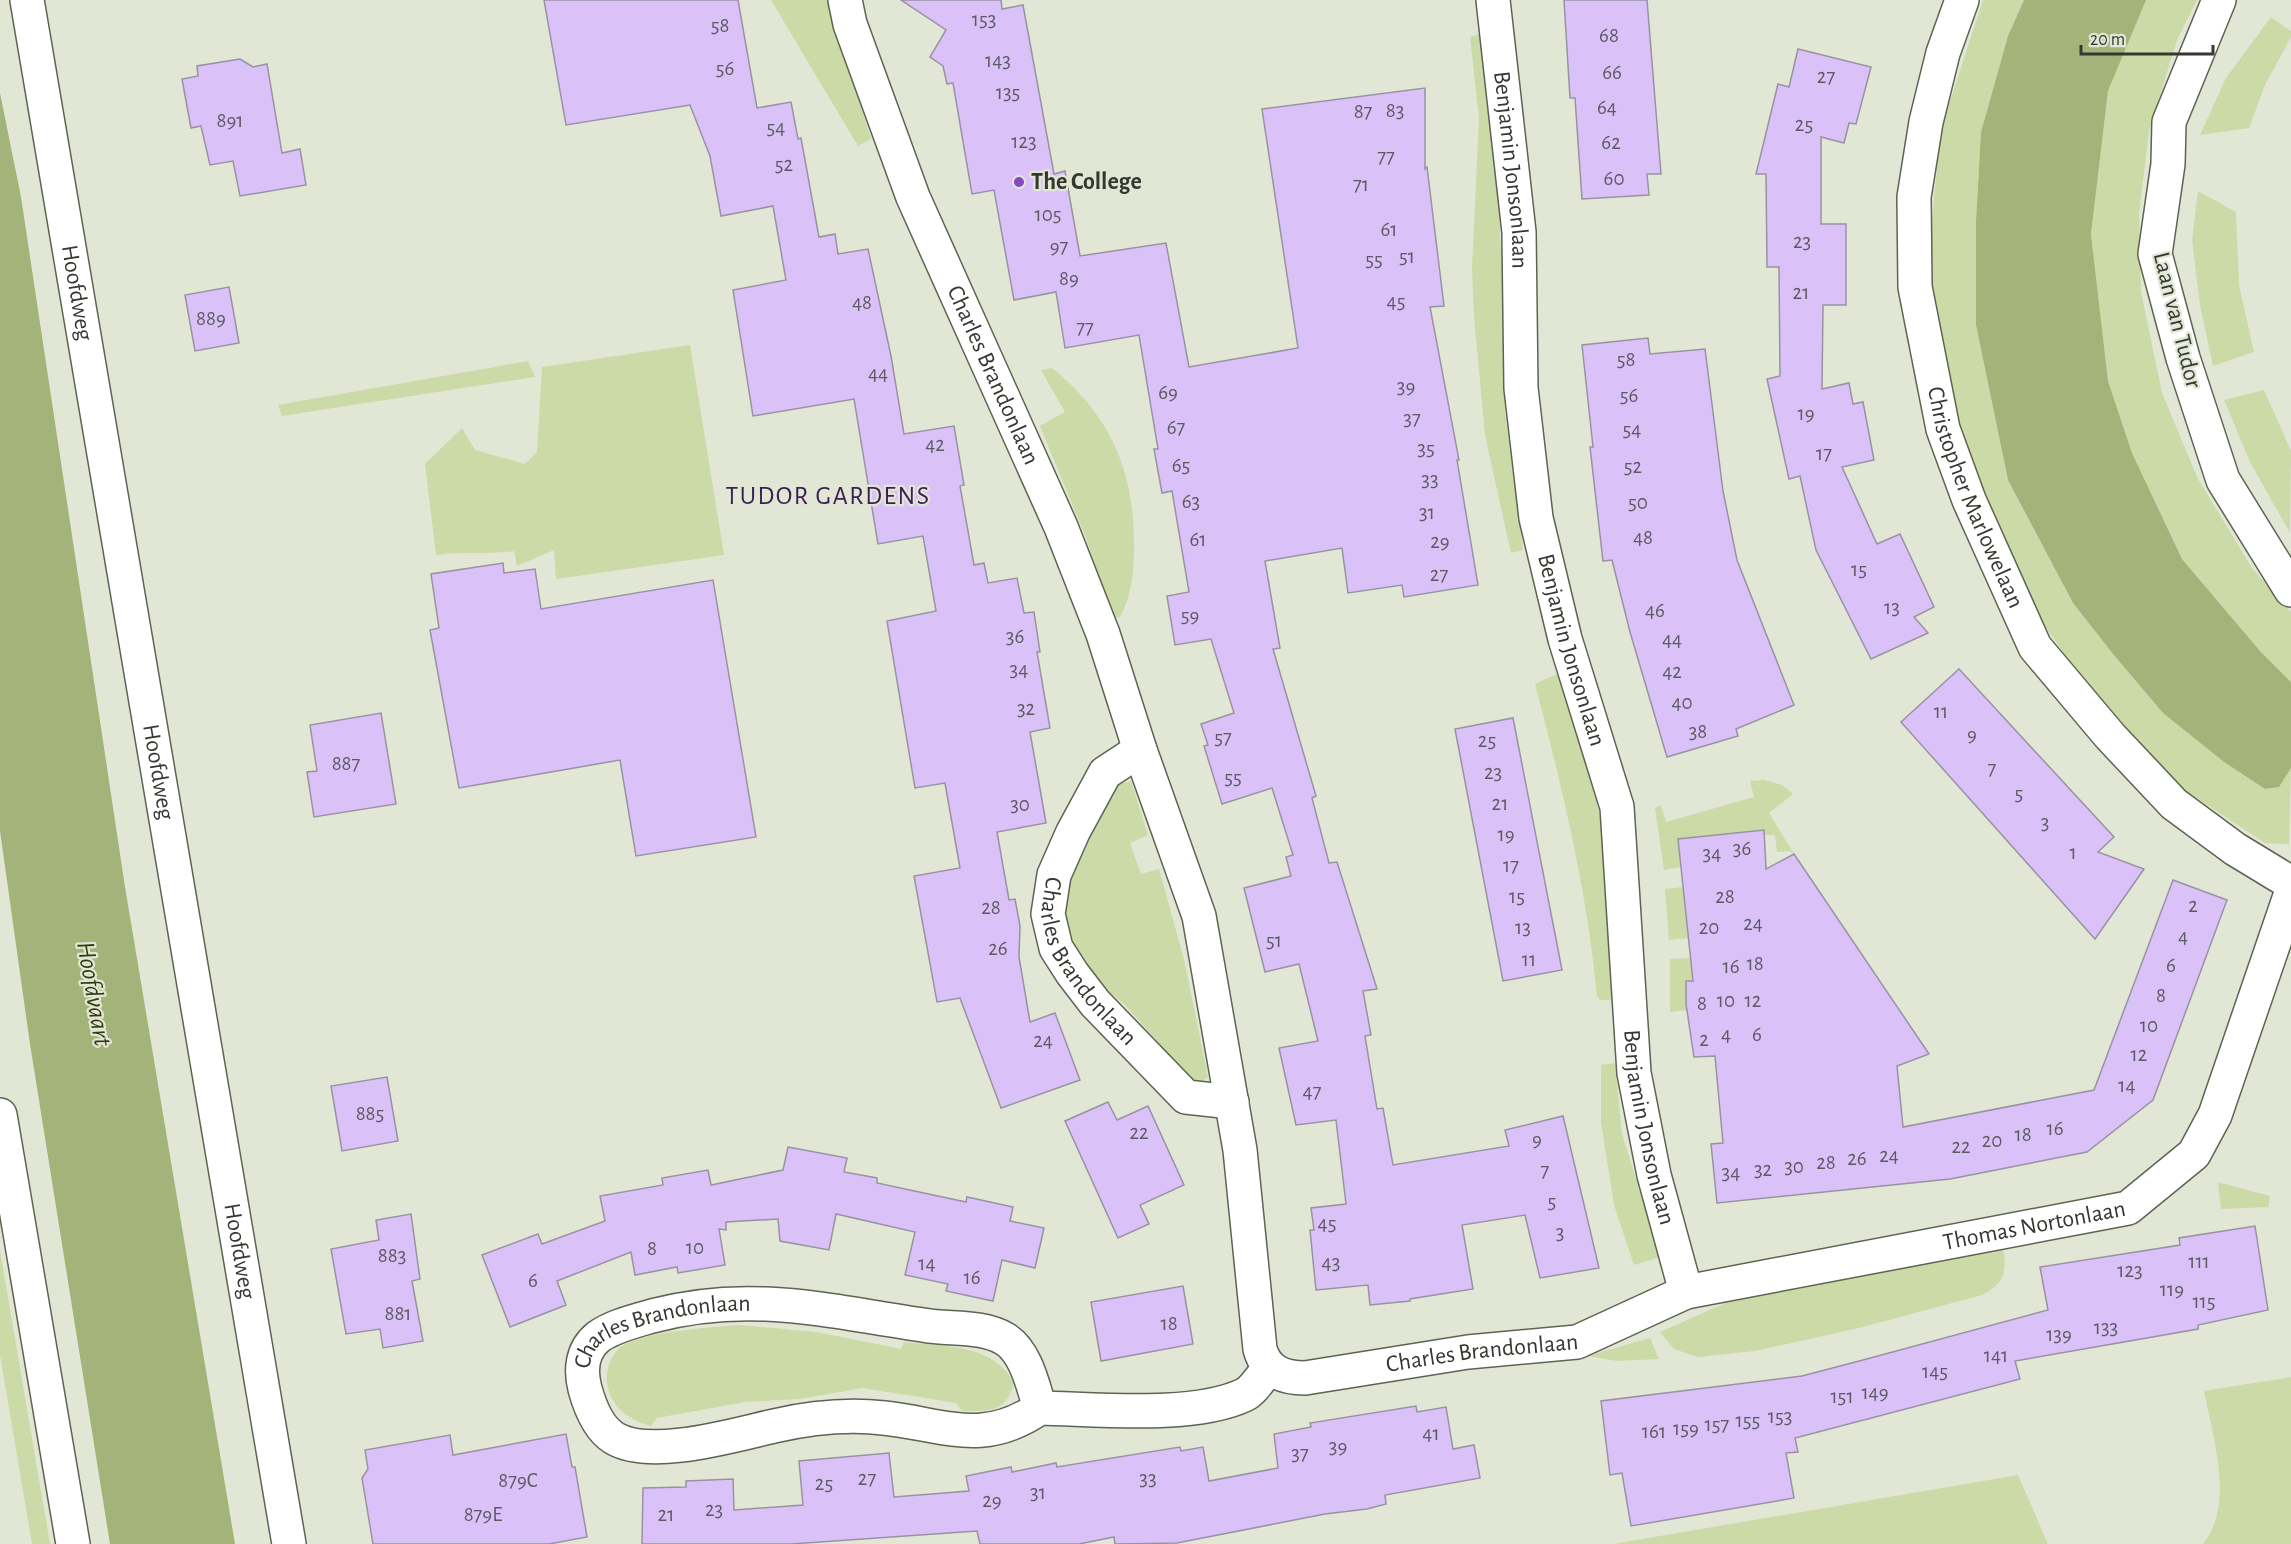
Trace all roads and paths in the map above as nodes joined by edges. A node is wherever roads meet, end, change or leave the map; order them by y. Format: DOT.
graph roads {
  1 [pos="27,0"];
  2 [pos="845,0"];
  3 [pos="1493,0"];
  4 [pos="1962,0"];
  5 [pos="2219,0"];
  6 [pos="2291,590"];
  7 [pos="1140,750"];
  8 [pos="2291,883"];
  9 [pos="2291,893"];
  10 [pos="1232,1102"];
  11 [pos="0,1115"];
  12 [pos="1686,1292"];
  13 [pos="1269,1368"];
  14 [pos="1040,1408"];
  15 [pos="74,1544"];
  16 [pos="289,1544"];
  1 -- 16 [label="street, Hoofdweg"];
  2 -- 7 [label="street, Charles Brandonlaan"];
  3 -- 12 [label="street, Benjamin Jonsonlaan"];
  4 -- 8 [label="street, Christopher Marlowelaan"];
  5 -- 6 [label="street, Laan van Tudor"];
  7 -- 10 [label="street, Charles Brandonlaan"];
  7 -- 10 [label="street, Charles Brandonlaan"];
  9 -- 12 [label="street, Thomas Nortonlaan"];
  10 -- 13 [label="street, Charles Brandonlaan"];
  11 -- 15 [label="street"];
  12 -- 13 [label="street, Charles Brandonlaan"];
  13 -- 14 [label="street, Charles Brandonlaan"];
  14 -- 14 [label="street, Charles Brandonlaan"];
}
